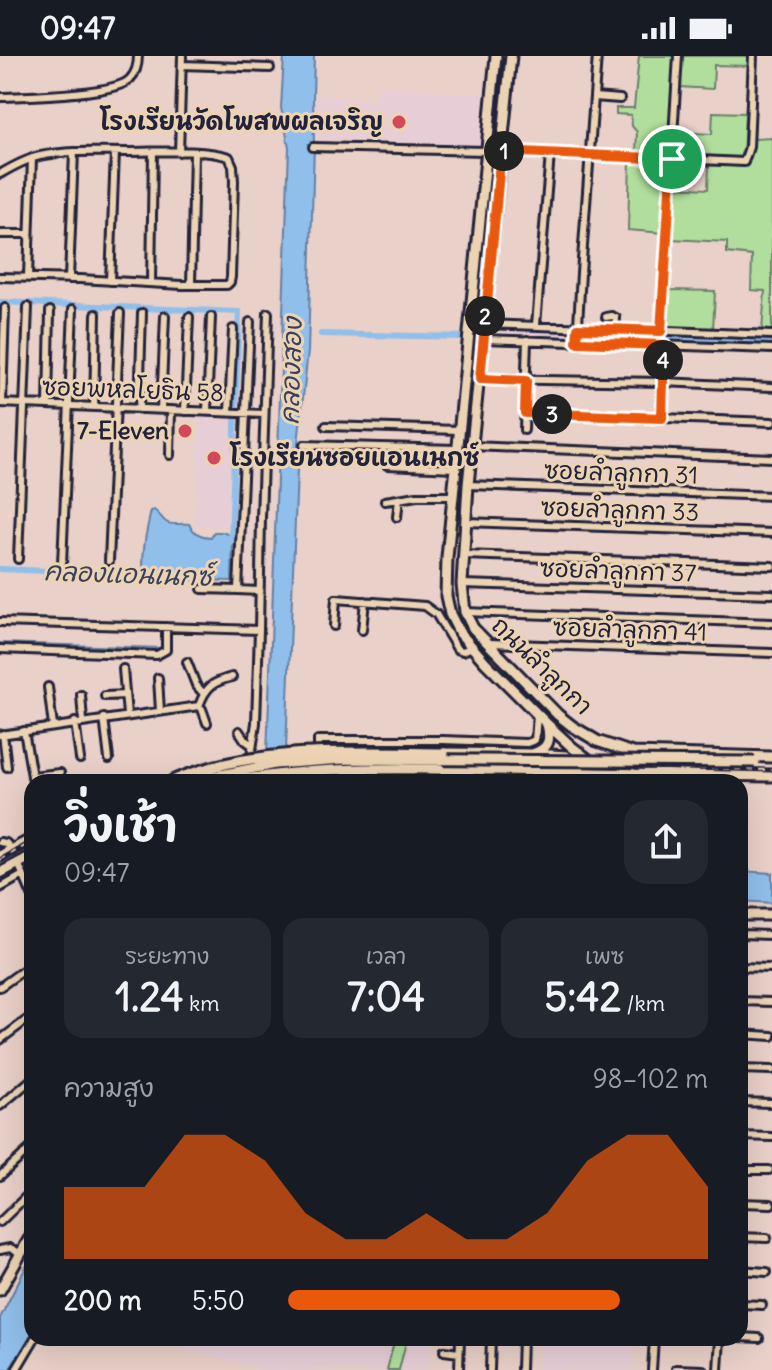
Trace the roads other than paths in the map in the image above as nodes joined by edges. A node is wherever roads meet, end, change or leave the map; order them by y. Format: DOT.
graph roads {
  1 [pos="138,56"];
  2 [pos="182,56"];
  3 [pos="496,56"];
  4 [pos="511,56"];
  5 [pos="597,56"];
  6 [pos="678,56"];
  7 [pos="753,56"];
  8 [pos="182,65"];
  9 [pos="270,68"];
  10 [pos="0,97"];
  11 [pos="594,97"];
  12 [pos="620,99"];
  13 [pos="313,147"];
  14 [pos="486,151"];
  15 [pos="501,151"];
  16 [pos="74,152"];
  17 [pos="115,152"];
  18 [pos="153,152"];
  19 [pos="179,152"];
  20 [pos="194,153"];
  21 [pos="550,154"];
  22 [pos="590,155"];
  23 [pos="32,158"];
  24 [pos="672,159"];
  25 [pos="0,174"];
  26 [pos="0,234"];
  27 [pos="29,234"];
  28 [pos="0,277"];
  29 [pos="28,277"];
  30 [pos="69,279"];
  31 [pos="110,281"];
  32 [pos="151,283"];
  33 [pos="191,285"];
  34 [pos="28,307"];
  35 [pos="5,308"];
  36 [pos="73,309"];
  37 [pos="50,311"];
  38 [pos="120,313"];
  39 [pos="142,313"];
  40 [pos="268,313"];
  41 [pos="96,314"];
  42 [pos="165,316"];
  43 [pos="189,317"];
  44 [pos="211,317"];
  45 [pos="606,317"];
  46 [pos="250,322"];
  47 [pos="484,324"];
  48 [pos="536,325"];
  49 [pos="578,328"];
  50 [pos="233,329"];
  51 [pos="615,330"];
  52 [pos="661,331"];
  53 [pos="772,335"];
  54 [pos="484,339"];
  55 [pos="527,340"];
  56 [pos="577,342"];
  57 [pos="664,345"];
  58 [pos="772,349"];
  59 [pos="480,379"];
  60 [pos="526,381"];
  61 [pos="663,382"];
  62 [pos="772,387"];
  63 [pos="1,403"];
  64 [pos="24,404"];
  65 [pos="48,405"];
  66 [pos="70,406"];
  67 [pos="94,407"];
  68 [pos="116,408"];
  69 [pos="139,409"];
  70 [pos="161,409"];
  71 [pos="171,410"];
  72 [pos="185,411"];
  73 [pos="207,411"];
  74 [pos="236,413"];
  75 [pos="525,413"];
  76 [pos="264,414"];
  77 [pos="662,418"];
  78 [pos="772,422"];
  79 [pos="326,426"];
  80 [pos="459,430"];
  81 [pos="524,430"];
  82 [pos="304,445"];
  83 [pos="472,446"];
  84 [pos="457,449"];
  85 [pos="170,455"];
  86 [pos="772,458"];
  87 [pos="387,465"];
  88 [pos="455,468"];
  89 [pos="468,485"];
  90 [pos="453,496"];
  91 [pos="772,496"];
  92 [pos="399,499"];
  93 [pos="385,501"];
  94 [pos="397,517"];
  95 [pos="466,522"];
  96 [pos="772,533"];
  97 [pos="464,555"];
  98 [pos="18,559"];
  99 [pos="109,561"];
  100 [pos="62,564"];
  101 [pos="772,566"];
  102 [pos="462,584"];
  103 [pos="202,589"];
  104 [pos="238,590"];
  105 [pos="259,591"];
  106 [pos="772,594"];
  107 [pos="325,598"];
  108 [pos="336,599"];
  109 [pos="365,601"];
  110 [pos="440,607"];
  111 [pos="465,612"];
  112 [pos="0,622"];
  113 [pos="772,623"];
  114 [pos="334,626"];
  115 [pos="166,627"];
  116 [pos="259,630"];
  117 [pos="362,630"];
  118 [pos="488,643"];
  119 [pos="472,647"];
  120 [pos="0,649"];
  121 [pos="772,653"];
  122 [pos="187,662"];
  123 [pos="123,669"];
  124 [pos="232,677"];
  125 [pos="158,678"];
  126 [pos="48,687"];
  127 [pos="204,694"];
  128 [pos="81,695"];
  129 [pos="125,695"];
  130 [pos="105,696"];
  131 [pos="199,706"];
  132 [pos="160,711"];
  133 [pos="537,713"];
  134 [pos="127,715"];
  135 [pos="104,718"];
  136 [pos="79,722"];
  137 [pos="207,723"];
  138 [pos="546,723"];
  139 [pos="53,726"];
  140 [pos="24,731"];
  141 [pos="239,731"];
  142 [pos="2,734"];
  143 [pos="339,740"];
  144 [pos="252,745"];
  145 [pos="532,754"];
  146 [pos="80,759"];
  147 [pos="109,759"];
  148 [pos="772,760"];
  149 [pos="7,767"];
  150 [pos="562,771"];
  151 [pos="621,772"];
  152 [pos="60,773"];
  153 [pos="31,774"];
  154 [pos="55,774"];
  155 [pos="189,774"];
  156 [pos="223,774"];
  157 [pos="249,774"];
  158 [pos="275,774"];
  159 [pos="327,774"];
  160 [pos="333,774"];
  161 [pos="696,774"];
  162 [pos="748,775"];
  163 [pos="772,776"];
  164 [pos="0,842"];
  165 [pos="24,843"];
  166 [pos="12,850"];
  167 [pos="0,856"];
  168 [pos="24,860"];
  169 [pos="18,863"];
  170 [pos="0,873"];
  171 [pos="23,875"];
  172 [pos="0,888"];
  173 [pos="748,915"];
  174 [pos="772,915"];
  175 [pos="748,934"];
  176 [pos="772,935"];
  177 [pos="748,967"];
  178 [pos="772,968"];
  179 [pos="24,970"];
  180 [pos="0,987"];
  181 [pos="748,1001"];
  182 [pos="772,1002"];
  183 [pos="24,1022"];
  184 [pos="748,1034"];
  185 [pos="772,1036"];
  186 [pos="0,1040"];
  187 [pos="748,1069"];
  188 [pos="772,1070"];
  189 [pos="24,1086"];
  190 [pos="748,1102"];
  191 [pos="772,1103"];
  192 [pos="0,1106"];
  193 [pos="748,1136"];
  194 [pos="772,1137"];
  195 [pos="24,1154"];
  196 [pos="748,1170"];
  197 [pos="769,1170"];
  198 [pos="0,1176"];
  199 [pos="24,1199"];
  200 [pos="748,1203"];
  201 [pos="771,1204"];
  202 [pos="0,1222"];
  203 [pos="748,1237"];
  204 [pos="767,1238"];
  205 [pos="24,1249"];
  206 [pos="0,1250"];
  207 [pos="21,1254"];
  208 [pos="748,1271"];
  209 [pos="767,1272"];
  210 [pos="0,1290"];
  211 [pos="748,1304"];
  212 [pos="762,1305"];
  213 [pos="748,1337"];
  214 [pos="759,1338"];
  215 [pos="30,1346"];
  216 [pos="459,1346"];
  217 [pos="491,1346"];
  218 [pos="522,1346"];
  219 [pos="654,1346"];
  220 [pos="720,1346"];
  221 [pos="444,1351"];
  222 [pos="459,1353"];
  223 [pos="676,1369"];
  224 [pos="16,1370"];
  225 [pos="459,1370"];
  226 [pos="490,1370"];
  227 [pos="521,1370"];
  228 [pos="652,1370"];
  229 [pos="703,1370"];
  230 [pos="718,1370"];
  1 -- 10 [label="street"];
  2 -- 8 [label="street"];
  3 -- 14 [label="main road, ถนนลำลูกกา"];
  4 -- 15 [label="main road, ถนนลำลูกกา"];
  5 -- 11 [label="street"];
  6 -- 24 [label="street"];
  7 -- 24 [label="street"];
  8 -- 9 [label="street"];
  8 -- 19 [label="street"];
  11 -- 12 [label="street"];
  11 -- 22 [label="street"];
  13 -- 14 [label="street"];
  14 -- 80 [label="main road, ถนนลำลูกกา"];
  15 -- 21 [label="street"];
  15 -- 47 [label="main road, ถนนลำลูกกา"];
  16 -- 17 [label="street"];
  16 -- 23 [label="street"];
  16 -- 30 [label="street"];
  17 -- 18 [label="street"];
  17 -- 31 [label="street"];
  18 -- 19 [label="street"];
  18 -- 32 [label="street"];
  19 -- 20 [label="street"];
  20 -- 33 [label="street"];
  20 -- 33 [label="street"];
  21 -- 22 [label="street"];
  21 -- 48 [label="street"];
  22 -- 24 [label="street"];
  22 -- 49 [label="street"];
  23 -- 25 [label="street"];
  23 -- 27 [label="street"];
  24 -- 52 [label="street"];
  26 -- 27 [label="street"];
  27 -- 29 [label="street"];
  28 -- 29 [label="street"];
  29 -- 30 [label="street"];
  30 -- 31 [label="street"];
  31 -- 32 [label="street"];
  32 -- 33 [label="street"];
  34 -- 64 [label="street"];
  35 -- 63 [label="street"];
  36 -- 66 [label="street"];
  37 -- 65 [label="street"];
  38 -- 68 [label="street"];
  39 -- 69 [label="street"];
  40 -- 76 [label="street"];
  41 -- 67 [label="street"];
  42 -- 70 [label="street"];
  43 -- 72 [label="street"];
  44 -- 73 [label="street"];
  45 -- 51 [label="street"];
  46 -- 74 [label="street"];
  47 -- 48 [label="street"];
  47 -- 54 [label="main road, ถนนลำลูกกา"];
  48 -- 49 [label="street"];
  49 -- 51 [label="street"];
  49 -- 56 [label="street"];
  50 -- 74 [label="street"];
  51 -- 52 [label="street"];
  52 -- 53 [label="street"];
  54 -- 55 [label="street"];
  54 -- 59 [label="main road, ถนนลำลูกกา"];
  55 -- 56 [label="street"];
  55 -- 60 [label="street"];
  56 -- 57 [label="street"];
  57 -- 58 [label="street"];
  57 -- 61 [label="street"];
  59 -- 60 [label="street"];
  59 -- 83 [label="main road, ถนนลำลูกกา"];
  60 -- 61 [label="street"];
  60 -- 75 [label="street"];
  61 -- 62 [label="street"];
  61 -- 77 [label="street"];
  63 -- 64 [label="street, ซอยพหลโยธิน 58"];
  64 -- 65 [label="street, ซอยพหลโยธิน 58"];
  64 -- 98 [label="street"];
  65 -- 66 [label="street, ซอยพหลโยธิน 58"];
  66 -- 67 [label="street, ซอยพหลโยธิน 58"];
  66 -- 100 [label="street"];
  67 -- 68 [label="street, ซอยพหลโยธิน 58"];
  68 -- 69 [label="street, ซอยพหลโยธิน 58"];
  68 -- 99 [label="street"];
  69 -- 70 [label="street, ซอยพหลโยธิน 58"];
  70 -- 71 [label="street, ซอยพหลโยธิน 58"];
  71 -- 72 [label="street, ซอยพหลโยธิน 58"];
  71 -- 85 [label="street"];
  72 -- 73 [label="street, ซอยพหลโยธิน 58"];
  73 -- 74 [label="street, ซอยพหลโยธิน 58"];
  74 -- 76 [label="street, ซอยพหลโยธิน 58"];
  74 -- 104 [label="street"];
  75 -- 77 [label="street"];
  75 -- 81 [label="street"];
  76 -- 105 [label="street"];
  77 -- 78 [label="street"];
  79 -- 80 [label="street"];
  80 -- 84 [label="main road, ถนนลำลูกกา"];
  82 -- 84 [label="street"];
  83 -- 86 [label="street"];
  83 -- 89 [label="main road, ถนนลำลูกกา"];
  84 -- 88 [label="main road, ถนนลำลูกกา"];
  87 -- 88 [label="street"];
  88 -- 90 [label="main road, ถนนลำลูกกา"];
  89 -- 91 [label="street, ซอยลำลูกกา 31"];
  89 -- 95 [label="main road, ถนนลำลูกกา"];
  90 -- 92 [label="street"];
  90 -- 110 [label="main road, ถนนลำลูกกา"];
  92 -- 93 [label="street"];
  92 -- 94 [label="street"];
  95 -- 96 [label="street, ซอยลำลูกกา 33"];
  95 -- 97 [label="main road, ถนนลำลูกกา"];
  97 -- 101 [label="street"];
  97 -- 102 [label="main road, ถนนลำลูกกา"];
  102 -- 106 [label="street, ซอยลำลูกกา 37"];
  102 -- 111 [label="main road, ถนนลำลูกกา"];
  103 -- 104 [label="street"];
  104 -- 105 [label="street"];
  105 -- 116 [label="street"];
  107 -- 108 [label="street"];
  108 -- 109 [label="street"];
  108 -- 114 [label="street"];
  109 -- 110 [label="street"];
  109 -- 117 [label="street"];
  110 -- 119 [label="main road, ถนนลำลูกกา"];
  110 -- 119 [label="street"];
  111 -- 113 [label="street"];
  111 -- 118 [label="main road, ถนนลำลูกกา"];
  112 -- 115 [label="street"];
  115 -- 116 [label="street"];
  115 -- 120 [label="street"];
  116 -- 144 [label="street"];
  118 -- 121 [label="street, ซอยลำลูกกา 41"];
  118 -- 148 [label="main road, ถนนลำลูกกา"];
  119 -- 133 [label="main road, ถนนลำลูกกา"];
  122 -- 127 [label="street"];
  123 -- 129 [label="street"];
  124 -- 127 [label="street"];
  125 -- 132 [label="street"];
  126 -- 139 [label="street"];
  127 -- 131 [label="street"];
  128 -- 136 [label="street"];
  129 -- 130 [label="street"];
  129 -- 134 [label="street"];
  131 -- 132 [label="street"];
  131 -- 137 [label="street"];
  132 -- 134 [label="street"];
  133 -- 138 [label="main road, ถนนลำลูกกา"];
  133 -- 143 [label="street"];
  134 -- 135 [label="street"];
  135 -- 136 [label="street"];
  135 -- 147 [label="street"];
  136 -- 139 [label="street"];
  136 -- 146 [label="street"];
  138 -- 145 [label="main road"];
  138 -- 151 [label="main road, ถนนลำลูกกา"];
  139 -- 140 [label="street"];
  140 -- 142 [label="street"];
  140 -- 153 [label="street"];
  141 -- 144 [label="street"];
  142 -- 149 [label="street"];
  143 -- 159 [label="street"];
  143 -- 160 [label="street"];
  144 -- 157 [label="street"];
  145 -- 150 [label="main road"];
  145 -- 155 [label="main road, bridge"];
  148 -- 156 [label="main road, bridge"];
  150 -- 151 [label="main road, ถนนลำลูกกา"];
  150 -- 158 [label="main road, ถนนลำลูกกา, bridge"];
  151 -- 161 [label="main road, ถนนลำลูกกา"];
  152 -- 154 [label="street"];
  162 -- 163 [label="main road, ถนนลำลูกกา"];
  164 -- 166 [label="street"];
  165 -- 166 [label="main road"];
  166 -- 167 [label="main road"];
  168 -- 169 [label="main road"];
  169 -- 170 [label="main road"];
  169 -- 171 [label="street"];
  171 -- 172 [label="street"];
  173 -- 174 [label="main road"];
  175 -- 176 [label="street"];
  177 -- 178 [label="street"];
  179 -- 180 [label="street"];
  181 -- 182 [label="street"];
  183 -- 186 [label="street"];
  184 -- 185 [label="street"];
  187 -- 188 [label="street"];
  189 -- 192 [label="street"];
  190 -- 191 [label="street"];
  193 -- 194 [label="street"];
  195 -- 198 [label="street"];
  196 -- 197 [label="street"];
  199 -- 202 [label="street"];
  200 -- 201 [label="street"];
  203 -- 204 [label="street"];
  205 -- 207 [label="main road"];
  206 -- 207 [label="street"];
  207 -- 210 [label="main road"];
  208 -- 209 [label="street"];
  211 -- 212 [label="street"];
  213 -- 214 [label="street"];
  215 -- 224 [label="street"];
  216 -- 222 [label="street"];
  217 -- 226 [label="street"];
  218 -- 227 [label="street"];
  219 -- 228 [label="street"];
  220 -- 230 [label="street"];
  221 -- 222 [label="street"];
  222 -- 225 [label="street"];
  223 -- 229 [label="street"];
}
